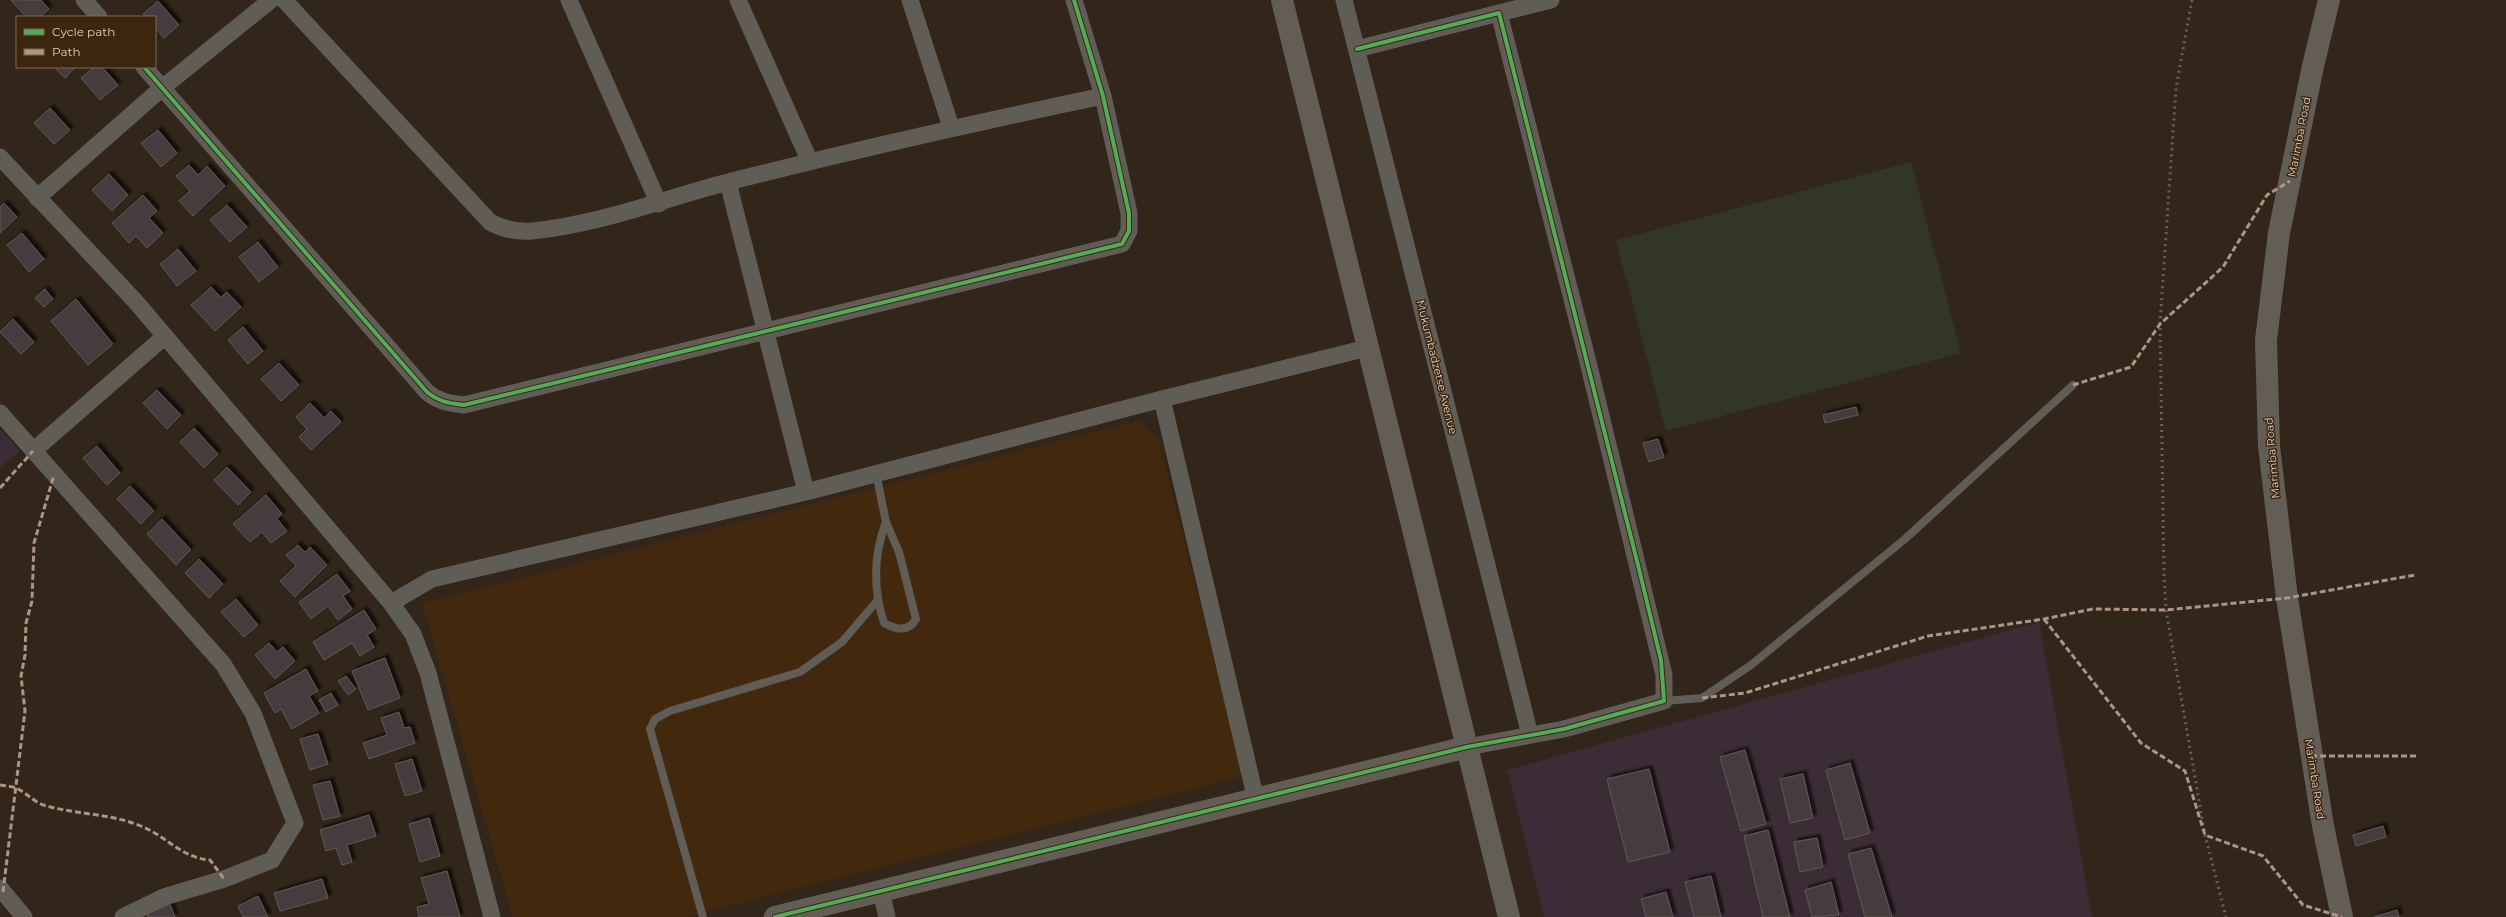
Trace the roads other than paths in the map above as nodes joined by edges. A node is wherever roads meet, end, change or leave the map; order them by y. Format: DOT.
graph roads {
  1 [pos="84,0"];
  2 [pos="272,0"];
  3 [pos="284,0"];
  4 [pos="569,0"];
  5 [pos="738,0"];
  6 [pos="910,0"];
  7 [pos="1074,0"];
  8 [pos="1282,0"];
  9 [pos="1344,0"];
  10 [pos="1551,0"];
  11 [pos="2329,0"];
  12 [pos="1498,13"];
  13 [pos="98,16"];
  14 [pos="1357,49"];
  15 [pos="145,68"];
  16 [pos="162,88"];
  17 [pos="1103,96"];
  18 [pos="951,127"];
  19 [pos="0,157"];
  20 [pos="810,162"];
  21 [pos="728,182"];
  22 [pos="37,198"];
  23 [pos="659,204"];
  24 [pos="767,332"];
  25 [pos="164,337"];
  26 [pos="1367,348"];
  27 [pos="2073,385"];
  28 [pos="1162,399"];
  29 [pos="0,413"];
  30 [pos="33,451"];
  31 [pos="876,473"];
  32 [pos="806,492"];
  33 [pos="886,522"];
  34 [pos="877,601"];
  35 [pos="391,603"];
  36 [pos="1664,701"];
  37 [pos="1530,735"];
  38 [pos="1467,747"];
  39 [pos="1256,800"];
  40 [pos="0,888"];
  41 [pos="881,891"];
  42 [pos="24,917"];
  43 [pos="123,917"];
  44 [pos="492,917"];
  45 [pos="703,917"];
  46 [pos="775,917"];
  47 [pos="887,917"];
  48 [pos="1508,917"];
  49 [pos="2342,917"];
  1 -- 13 [label="street"];
  2 -- 16 [label="street"];
  3 -- 23 [label="street"];
  4 -- 23 [label="street"];
  5 -- 20 [label="street"];
  6 -- 18 [label="street"];
  7 -- 17 [label="street"];
  8 -- 26 [label="street"];
  9 -- 14 [label="street, Mukumbadzetse Avenue"];
  10 -- 12 [label="street"];
  11 -- 49 [label="street, Marimba Road"];
  12 -- 14 [label="street"];
  12 -- 36 [label="street"];
  14 -- 37 [label="street, Mukumbadzetse Avenue"];
  15 -- 16 [label="street"];
  16 -- 22 [label="street"];
  16 -- 24 [label="street"];
  17 -- 18 [label="street"];
  17 -- 24 [label="street"];
  18 -- 20 [label="street"];
  19 -- 22 [label="street"];
  20 -- 21 [label="street"];
  21 -- 23 [label="street"];
  21 -- 24 [label="street"];
  22 -- 25 [label="street"];
  24 -- 32 [label="street"];
  25 -- 30 [label="street"];
  25 -- 35 [label="street"];
  26 -- 28 [label="street"];
  26 -- 38 [label="street"];
  27 -- 36 [label="lane"];
  28 -- 31 [label="street"];
  28 -- 39 [label="street"];
  29 -- 30 [label="street"];
  30 -- 43 [label="street"];
  31 -- 32 [label="street"];
  31 -- 33 [label="lane"];
  32 -- 35 [label="street"];
  33 -- 34 [label="lane"];
  33 -- 34 [label="lane"];
  34 -- 45 [label="lane"];
  35 -- 44 [label="street"];
  36 -- 37 [label="street"];
  37 -- 38 [label="street"];
  38 -- 39 [label="street"];
  38 -- 48 [label="street"];
  39 -- 41 [label="street"];
  40 -- 42 [label="street"];
  41 -- 46 [label="street"];
  41 -- 47 [label="street"];
}
